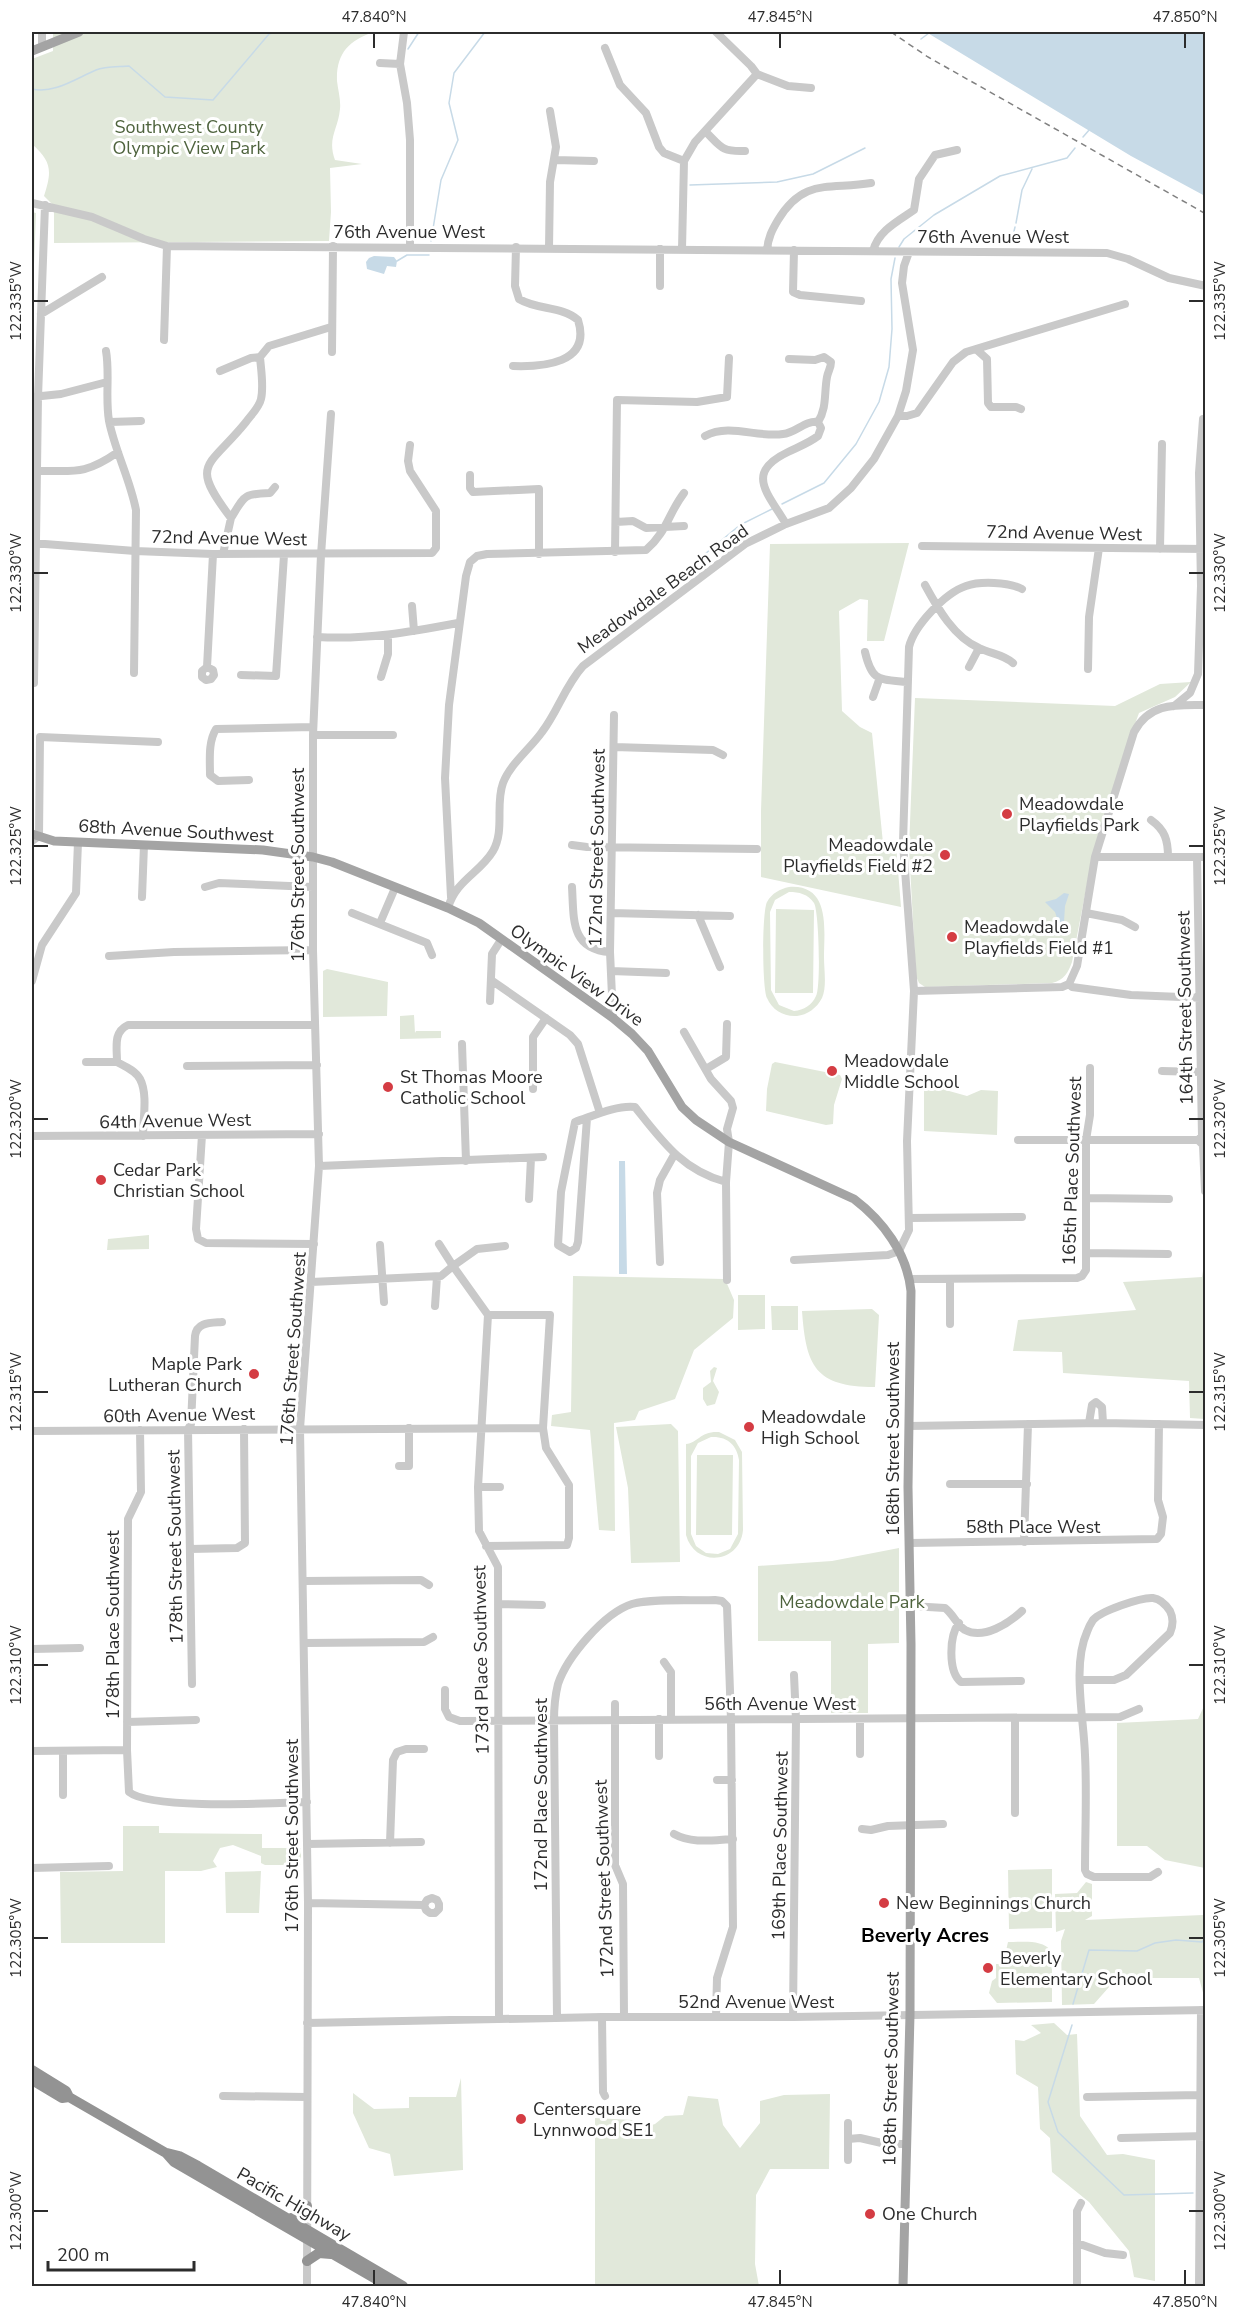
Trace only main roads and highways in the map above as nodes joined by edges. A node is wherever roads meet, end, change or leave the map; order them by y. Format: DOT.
graph roads {
  1 [pos="79,32"];
  2 [pos="32,51"];
  3 [pos="34,837"];
  4 [pos="313,857"];
  5 [pos="899,1251"];
  6 [pos="34,2075"];
  7 [pos="166,2153"];
  8 [pos="185,2169"];
  9 [pos="217,2178"];
  10 [pos="308,2206"];
  11 [pos="287,2219"];
  12 [pos="308,2235"];
  13 [pos="332,2254"];
  14 [pos="307,2261"];
  15 [pos="388,2286"];
  16 [pos="403,2286"];
  17 [pos="903,2286"];
  1 -- 2 [label="main road"];
  3 -- 4 [label="main road, 68th Avenue Southwest"];
  4 -- 5 [label="main road, Olympic View Drive"];
  5 -- 17 [label="main road, 168th Street Southwest"];
  6 -- 7 [label="highway, Pacific Highway"];
  7 -- 8 [label="highway, Pacific Highway"];
  7 -- 9 [label="highway, Pacific Highway"];
  8 -- 9 [label="highway"];
  8 -- 12 [label="highway, Pacific Highway"];
  9 -- 11 [label="highway, Pacific Highway"];
  10 -- 11 [label="highway"];
  11 -- 12 [label="highway, Pacific Highway"];
  12 -- 13 [label="highway, Pacific Highway"];
  12 -- 16 [label="highway, Pacific Highway"];
  13 -- 14 [label="highway"];
  13 -- 15 [label="highway, Pacific Highway"];
}
